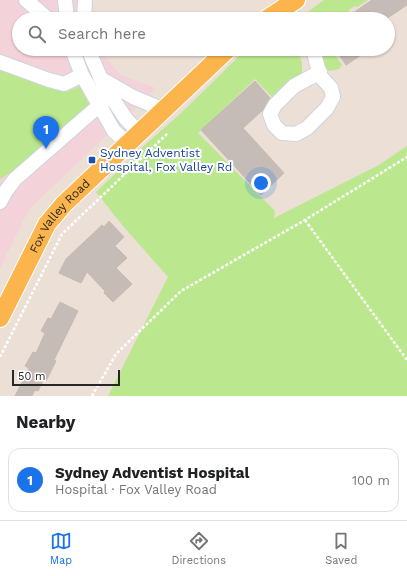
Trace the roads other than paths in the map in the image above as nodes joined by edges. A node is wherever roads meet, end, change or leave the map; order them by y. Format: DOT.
graph roads {
  1 [pos="26,0"];
  2 [pos="65,0"];
  3 [pos="85,0"];
  4 [pos="40,12"];
  5 [pos="67,12"];
  6 [pos="84,12"];
  7 [pos="75,56"];
  8 [pos="91,56"];
  9 [pos="221,56"];
  10 [pos="315,56"];
  11 [pos="0,62"];
  12 [pos="82,75"];
  13 [pos="321,75"];
  14 [pos="100,78"];
  15 [pos="110,96"];
  16 [pos="100,106"];
  17 [pos="164,110"];
  18 [pos="134,138"];
  19 [pos="0,202"];
  20 [pos="0,318"];
  1 -- 4 [label="lane"];
  2 -- 5 [label="lane"];
  3 -- 6 [label="lane"];
  7 -- 12 [label="lane"];
  8 -- 14 [label="lane"];
  9 -- 17 [label="main road, Fox Valley Road"];
  10 -- 13 [label="lane"];
  11 -- 12 [label="lane"];
  12 -- 16 [label="lane"];
  13 -- 13 [label="lane"];
  14 -- 15 [label="lane"];
  14 -- 17 [label="lane"];
  15 -- 16 [label="lane"];
  15 -- 18 [label="lane"];
  16 -- 18 [label="lane"];
  16 -- 19 [label="lane"];
  17 -- 18 [label="main road, Fox Valley Road"];
  18 -- 20 [label="main road, Fox Valley Road"];
}
